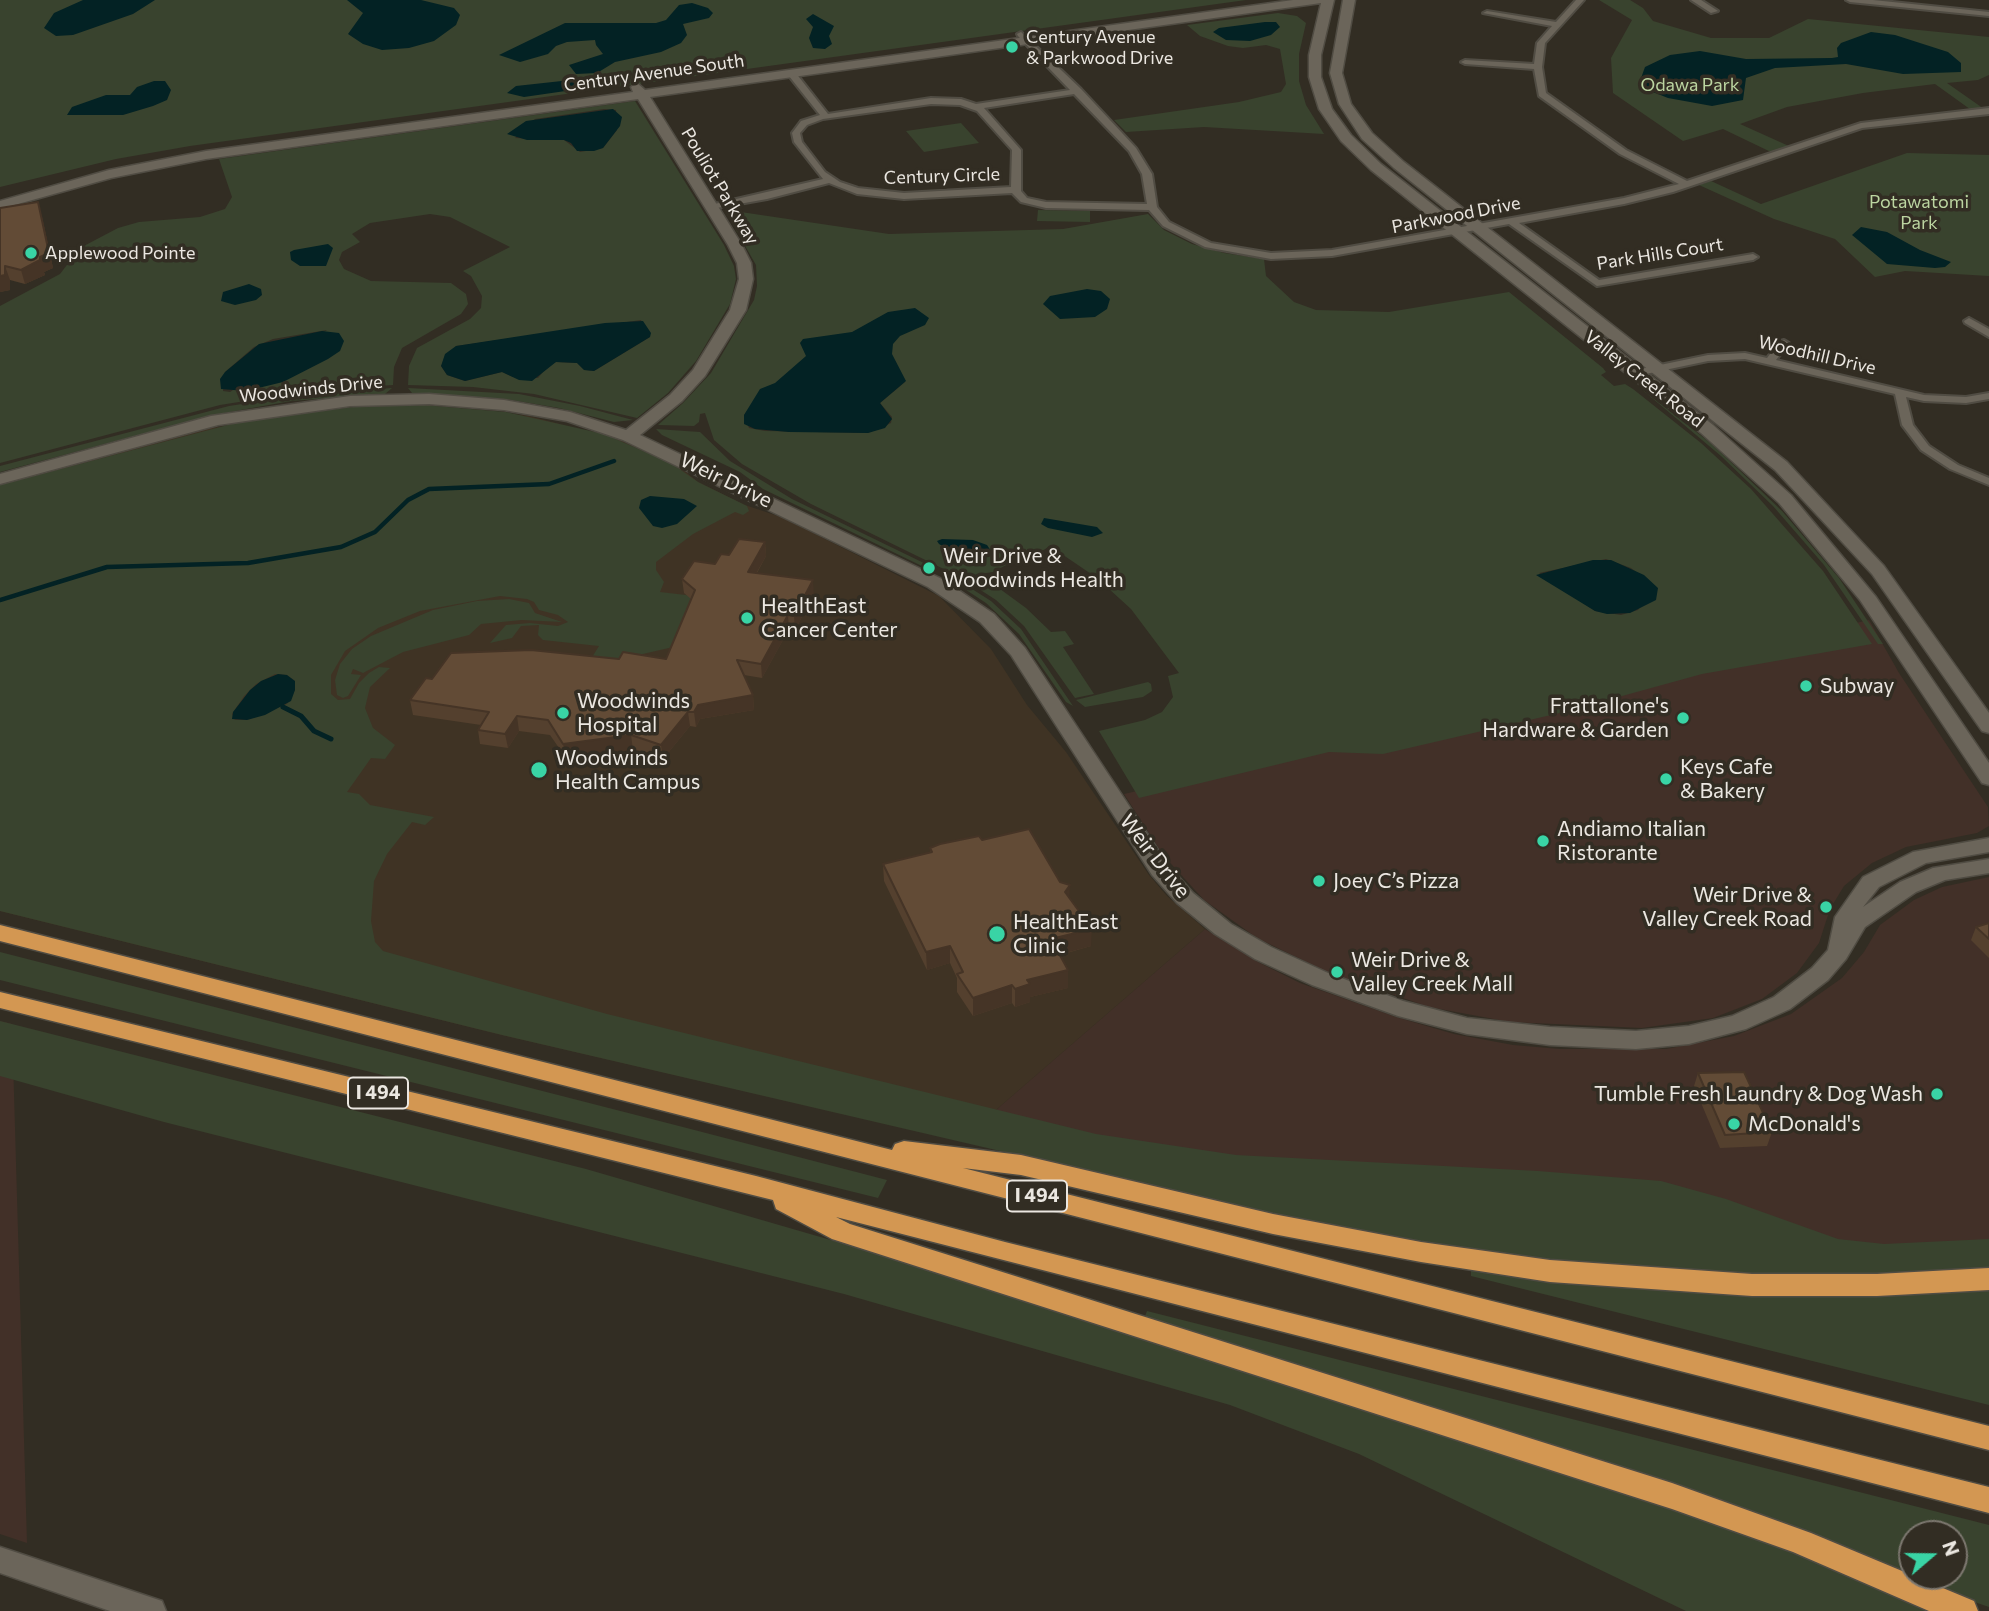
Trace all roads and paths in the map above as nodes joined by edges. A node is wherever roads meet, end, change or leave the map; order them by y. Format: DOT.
graph roads {
  1 [pos="1318,0"];
  2 [pos="1328,0"];
  3 [pos="1349,0"];
  4 [pos="1580,0"];
  5 [pos="1695,0"];
  6 [pos="1850,0"];
  7 [pos="1263,4"];
  8 [pos="1714,11"];
  9 [pos="1487,13"];
  10 [pos="1989,14"];
  11 [pos="1556,24"];
  12 [pos="1322,25"];
  13 [pos="1025,38"];
  14 [pos="1465,62"];
  15 [pos="1538,67"];
  16 [pos="792,74"];
  17 [pos="640,91"];
  18 [pos="1078,91"];
  19 [pos="976,107"];
  20 [pos="1989,111"];
  21 [pos="825,116"];
  22 [pos="830,180"];
  23 [pos="1686,184"];
  24 [pos="1016,190"];
  25 [pos="0,194"];
  26 [pos="0,205"];
  27 [pos="710,205"];
  28 [pos="1152,206"];
  29 [pos="1509,219"];
  30 [pos="1477,226"];
  31 [pos="1457,231"];
  32 [pos="1754,257"];
  33 [pos="1969,321"];
  34 [pos="1989,334"];
  35 [pos="1784,342"];
  36 [pos="1771,360"];
  37 [pos="1659,368"];
  38 [pos="1636,373"];
  39 [pos="1900,393"];
  40 [pos="1989,397"];
  41 [pos="629,436"];
  42 [pos="0,479"];
  43 [pos="1989,482"];
  44 [pos="1989,727"];
  45 [pos="1989,778"];
  46 [pos="1989,845"];
  47 [pos="1989,866"];
  48 [pos="0,933"];
  49 [pos="1844,938"];
  50 [pos="0,999"];
  51 [pos="820,1141"];
  52 [pos="756,1186"];
  53 [pos="1989,1279"];
  54 [pos="1989,1437"];
  55 [pos="1989,1500"];
  56 [pos="0,1560"];
  57 [pos="151,1611"];
  58 [pos="1963,1611"];
  1 -- 7 [label="main road, Century Avenue South"];
  2 -- 12 [label="main road, Valley Creek Road"];
  3 -- 30 [label="main road, Valley Creek Road"];
  4 -- 11 [label="street"];
  5 -- 8 [label="street"];
  6 -- 10 [label="street"];
  7 -- 12 [label="main road"];
  7 -- 13 [label="main road, Century Avenue South"];
  9 -- 11 [label="street"];
  11 -- 15 [label="street"];
  12 -- 31 [label="main road, Valley Creek Road"];
  13 -- 16 [label="main road, Century Avenue South"];
  13 -- 17 [label="main road, Century Avenue South"];
  13 -- 18 [label="street"];
  14 -- 15 [label="street"];
  15 -- 23 [label="street"];
  16 -- 17 [label="main road, Century Avenue South"];
  16 -- 21 [label="street"];
  17 -- 25 [label="main road, Century Avenue South"];
  17 -- 26 [label="main road, Century Avenue South"];
  17 -- 27 [label="main road, Pouliot Parkway"];
  18 -- 19 [label="street"];
  18 -- 28 [label="street"];
  19 -- 21 [label="street"];
  19 -- 24 [label="street, Century Circle"];
  20 -- 23 [label="street, Parkwood Drive"];
  21 -- 22 [label="street"];
  22 -- 24 [label="street, Century Circle"];
  22 -- 27 [label="street"];
  23 -- 29 [label="street, Parkwood Drive"];
  24 -- 28 [label="street, Century Circle"];
  27 -- 41 [label="main road, Pouliot Parkway"];
  28 -- 31 [label="street, Parkwood Drive"];
  29 -- 30 [label="street, Parkwood Drive"];
  29 -- 32 [label="street, Park Hills Court"];
  30 -- 31 [label="street, Parkwood Drive"];
  30 -- 37 [label="main road, Valley Creek Road"];
  31 -- 38 [label="main road, Valley Creek Road"];
  33 -- 34 [label="street"];
  35 -- 36 [label="street"];
  36 -- 37 [label="street, Woodhill Drive"];
  36 -- 39 [label="street, Woodhill Drive"];
  37 -- 38 [label="street, Woodhill Drive"];
  37 -- 44 [label="main road, Valley Creek Road"];
  38 -- 45 [label="main road, Valley Creek Road"];
  39 -- 40 [label="street, Woodhill Drive"];
  39 -- 43 [label="street"];
  41 -- 42 [label="main road, Woodwinds Drive"];
  41 -- 49 [label="main road, Weir Drive"];
  46 -- 49 [label="main road, Weir Drive"];
  47 -- 49 [label="main road, Weir Drive"];
  48 -- 51 [label="highway, I 494"];
  50 -- 52 [label="highway, I 494"];
  51 -- 53 [label="highway"];
  51 -- 54 [label="highway, I 494"];
  52 -- 55 [label="highway, I 494"];
  52 -- 58 [label="highway"];
  56 -- 57 [label="main road"];
}
